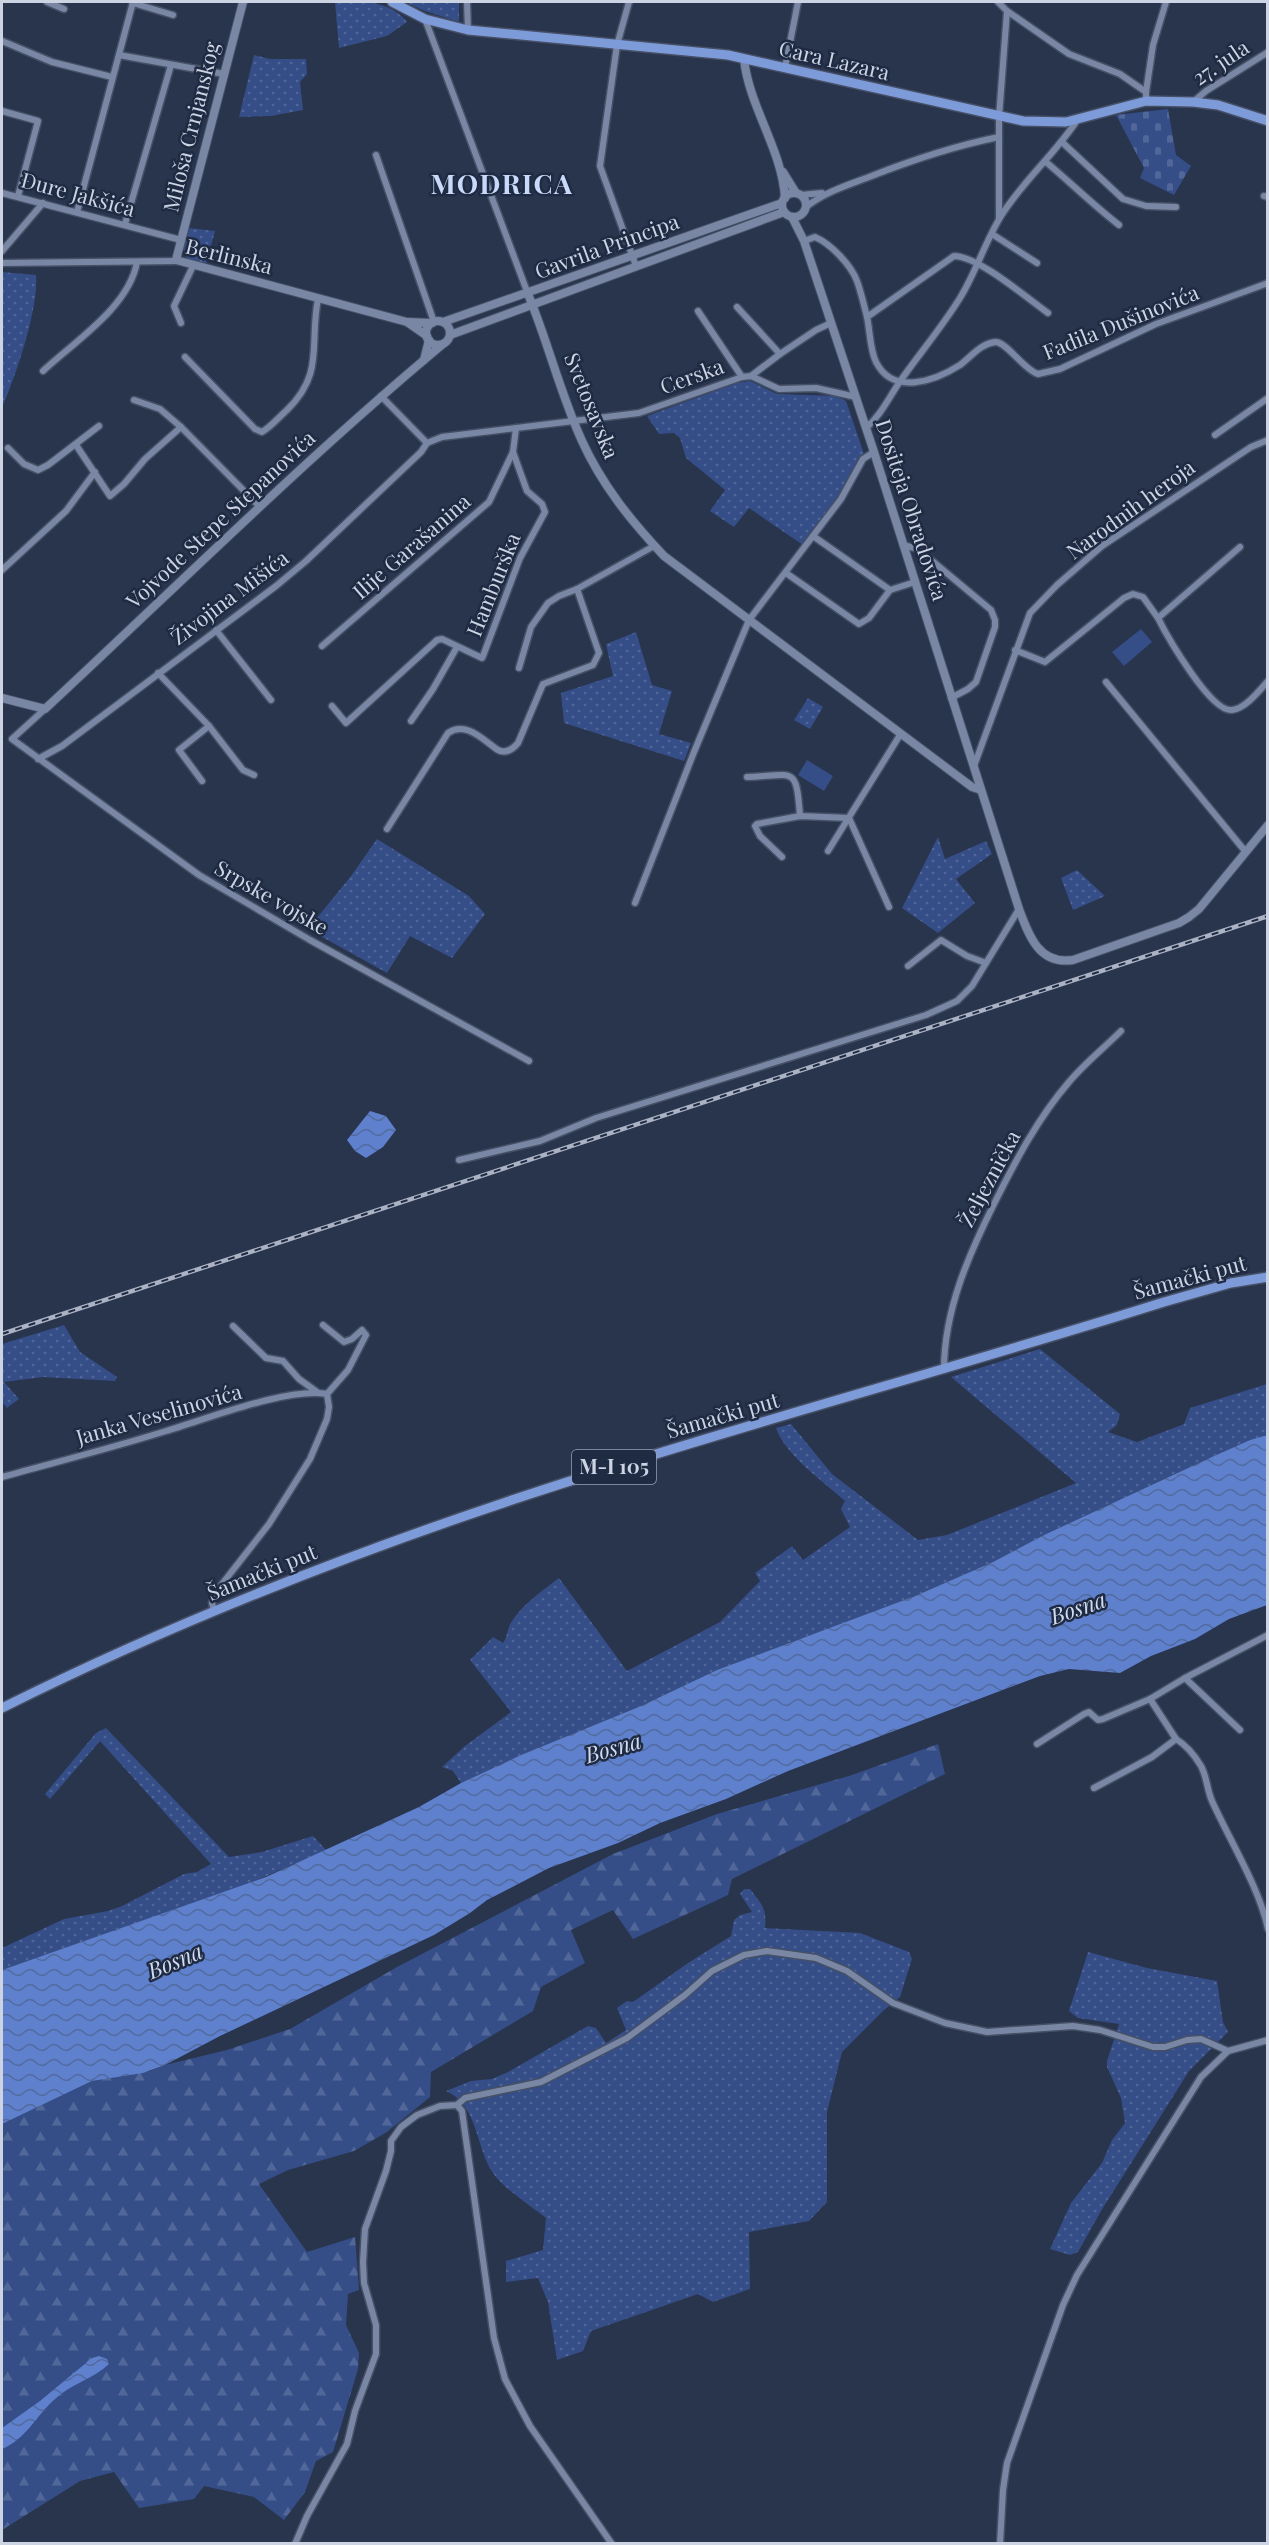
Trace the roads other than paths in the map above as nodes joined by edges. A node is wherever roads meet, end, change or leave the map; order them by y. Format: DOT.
graph roads {
  1 [pos="47,2"];
  2 [pos="133,2"];
  3 [pos="243,2"];
  4 [pos="392,2"];
  5 [pos="467,2"];
  6 [pos="629,2"];
  7 [pos="798,2"];
  8 [pos="998,2"];
  9 [pos="1166,2"];
  10 [pos="64,9"];
  11 [pos="1007,11"];
  12 [pos="173,15"];
  13 [pos="425,20"];
  14 [pos="468,30"];
  15 [pos="2,41"];
  16 [pos="617,45"];
  17 [pos="1268,52"];
  18 [pos="119,55"];
  19 [pos="744,59"];
  20 [pos="171,65"];
  21 [pos="785,68"];
  22 [pos="224,74"];
  23 [pos="112,77"];
  24 [pos="1146,97"];
  25 [pos="1193,102"];
  26 [pos="2,111"];
  27 [pos="999,117"];
  28 [pos="1078,119"];
  29 [pos="1268,121"];
  30 [pos="999,137"];
  31 [pos="1063,143"];
  32 [pos="376,155"];
  33 [pos="1046,162"];
  34 [pos="779,166"];
  35 [pos="834,190"];
  36 [pos="2,193"];
  37 [pos="799,194"];
  38 [pos="18,196"];
  39 [pos="783,200"];
  40 [pos="43,203"];
  41 [pos="806,207"];
  42 [pos="1176,207"];
  43 [pos="77,212"];
  44 [pos="784,212"];
  45 [pos="801,214"];
  46 [pos="792,217"];
  47 [pos="999,219"];
  48 [pos="125,224"];
  49 [pos="1119,225"];
  50 [pos="992,234"];
  51 [pos="181,240"];
  52 [pos="804,241"];
  53 [pos="2,250"];
  54 [pos="633,256"];
  55 [pos="178,261"];
  56 [pos="137,262"];
  57 [pos="2,263"];
  58 [pos="1037,263"];
  59 [pos="979,264"];
  60 [pos="193,266"];
  61 [pos="636,266"];
  62 [pos="1268,283"];
  63 [pos="528,294"];
  64 [pos="318,299"];
  65 [pos="532,304"];
  66 [pos="737,307"];
  67 [pos="698,311"];
  68 [pos="1048,313"];
  69 [pos="867,317"];
  70 [pos="407,322"];
  71 [pos="443,322"];
  72 [pos="181,323"];
  73 [pos="433,323"];
  74 [pos="831,323"];
  75 [pos="450,335"];
  76 [pos="428,338"];
  77 [pos="443,344"];
  78 [pos="780,354"];
  79 [pos="185,357"];
  80 [pos="424,360"];
  81 [pos="43,371"];
  82 [pos="751,376"];
  83 [pos="742,377"];
  84 [pos="899,383"];
  85 [pos="381,396"];
  86 [pos="856,397"];
  87 [pos="1268,398"];
  88 [pos="134,400"];
  89 [pos="573,420"];
  90 [pos="99,426"];
  91 [pos="181,427"];
  92 [pos="516,428"];
  93 [pos="866,428"];
  94 [pos="1215,435"];
  95 [pos="1268,440"];
  96 [pos="427,443"];
  97 [pos="76,445"];
  98 [pos="9,448"];
  99 [pos="513,452"];
  100 [pos="874,452"];
  101 [pos="95,472"];
  102 [pos="259,506"];
  103 [pos="813,536"];
  104 [pos="903,544"];
  105 [pos="654,546"];
  106 [pos="1240,547"];
  107 [pos="2,570"];
  108 [pos="786,573"];
  109 [pos="915,582"];
  110 [pos="577,590"];
  111 [pos="890,590"];
  112 [pos="1158,618"];
  113 [pos="749,620"];
  114 [pos="216,630"];
  115 [pos="322,646"];
  116 [pos="457,647"];
  117 [pos="1015,650"];
  118 [pos="519,668"];
  119 [pos="158,673"];
  120 [pos="1268,681"];
  121 [pos="1106,682"];
  122 [pos="2,698"];
  123 [pos="951,698"];
  124 [pos="271,700"];
  125 [pos="332,706"];
  126 [pos="45,709"];
  127 [pos="411,721"];
  128 [pos="209,726"];
  129 [pos="900,735"];
  130 [pos="38,759"];
  131 [pos="974,766"];
  132 [pos="254,775"];
  133 [pos="747,777"];
  134 [pos="202,781"];
  135 [pos="981,790"];
  136 [pos="800,816"];
  137 [pos="849,818"];
  138 [pos="1268,825"];
  139 [pos="387,830"];
  140 [pos="828,851"];
  141 [pos="1245,851"];
  142 [pos="782,857"];
  143 [pos="635,903"];
  144 [pos="889,908"];
  145 [pos="1019,909"];
  146 [pos="986,963"];
  147 [pos="908,966"];
  148 [pos="1121,1031"];
  149 [pos="530,1061"];
  150 [pos="459,1160"];
  151 [pos="1268,1277"];
  152 [pos="323,1325"];
  153 [pos="233,1326"];
  154 [pos="944,1370"];
  155 [pos="318,1392"];
  156 [pos="327,1394"];
  157 [pos="2,1477"];
  158 [pos="214,1611"];
  159 [pos="1268,1635"];
  160 [pos="1185,1678"];
  161 [pos="1150,1699"];
  162 [pos="2,1708"];
  163 [pos="1240,1730"];
  164 [pos="1176,1739"];
  165 [pos="1036,1744"];
  166 [pos="1094,1788"];
  167 [pos="1268,1929"];
  168 [pos="1268,2040"];
  169 [pos="1228,2051"];
  170 [pos="458,2105"];
  171 [pos="295,2544"];
  172 [pos="612,2544"];
  173 [pos="1000,2544"];
  1 -- 10 [label="street"];
  2 -- 12 [label="street"];
  2 -- 18 [label="street"];
  3 -- 22 [label="street, Miloša Crnjanskog"];
  4 -- 13 [label="main road, Cara Lazara"];
  5 -- 14 [label="street"];
  6 -- 16 [label="street"];
  7 -- 21 [label="street"];
  8 -- 11 [label="street"];
  9 -- 24 [label="street"];
  11 -- 24 [label="street"];
  11 -- 27 [label="street"];
  13 -- 14 [label="main road, Cara Lazara"];
  13 -- 63 [label="street, Svetosavska"];
  14 -- 16 [label="main road, Cara Lazara"];
  15 -- 23 [label="street"];
  16 -- 19 [label="main road, Cara Lazara"];
  16 -- 54 [label="street"];
  17 -- 25 [label="street, 27. jula"];
  18 -- 20 [label="street"];
  18 -- 23 [label="street"];
  19 -- 21 [label="main road, Cara Lazara"];
  19 -- 34 [label="street"];
  20 -- 22 [label="street"];
  20 -- 48 [label="street"];
  21 -- 27 [label="main road, Cara Lazara"];
  22 -- 51 [label="street, Miloša Crnjanskog"];
  23 -- 43 [label="street"];
  24 -- 25 [label="main road, Cara Lazara"];
  24 -- 28 [label="main road, Cara Lazara"];
  25 -- 29 [label="main road, Cara Lazara"];
  26 -- 38 [label="street"];
  27 -- 28 [label="main road, Cara Lazara"];
  27 -- 30 [label="street"];
  28 -- 31 [label="street"];
  30 -- 35 [label="street"];
  30 -- 47 [label="street"];
  31 -- 33 [label="street"];
  31 -- 42 [label="street"];
  32 -- 73 [label="street"];
  33 -- 47 [label="street"];
  33 -- 49 [label="street"];
  34 -- 37 [label="street"];
  34 -- 39 [label="street"];
  35 -- 37 [label="street"];
  35 -- 41 [label="street"];
  36 -- 38 [label="street, Đure Jakšića"];
  37 -- 39 [label="street"];
  37 -- 41 [label="street"];
  38 -- 40 [label="street, Đure Jakšića"];
  39 -- 44 [label="street"];
  39 -- 54 [label="street, Gavrila Principa"];
  40 -- 43 [label="street, Đure Jakšića"];
  40 -- 53 [label="street"];
  41 -- 45 [label="street"];
  43 -- 48 [label="street, Đure Jakšića"];
  44 -- 46 [label="street"];
  44 -- 61 [label="street, Gavrila Principa"];
  45 -- 46 [label="street"];
  45 -- 52 [label="street, Dositeja Obradovića"];
  46 -- 52 [label="street, Dositeja Obradovića"];
  47 -- 50 [label="street"];
  48 -- 51 [label="street, Đure Jakšića"];
  50 -- 58 [label="street"];
  50 -- 59 [label="street"];
  51 -- 55 [label="street, Miloša Crnjanskog"];
  52 -- 69 [label="street"];
  52 -- 74 [label="street, Dositeja Obradovića"];
  54 -- 61 [label="street"];
  54 -- 63 [label="street, Gavrila Principa"];
  55 -- 56 [label="street, Berlinska"];
  55 -- 60 [label="street, Berlinska"];
  56 -- 57 [label="street, Berlinska"];
  56 -- 81 [label="street"];
  59 -- 68 [label="street"];
  59 -- 69 [label="street"];
  59 -- 84 [label="street"];
  60 -- 64 [label="street, Berlinska"];
  60 -- 72 [label="street"];
  61 -- 65 [label="street, Gavrila Principa"];
  62 -- 84 [label="street, Fadila Dušinovića"];
  63 -- 65 [label="street, Svetosavska"];
  63 -- 71 [label="street, Gavrila Principa"];
  64 -- 70 [label="street, Berlinska"];
  64 -- 79 [label="street"];
  65 -- 75 [label="street, Gavrila Principa"];
  65 -- 89 [label="street, Svetosavska"];
  66 -- 78 [label="street"];
  67 -- 83 [label="street"];
  69 -- 84 [label="street"];
  70 -- 73 [label="street, Berlinska"];
  70 -- 76 [label="street, Berlinska"];
  71 -- 73 [label="street"];
  71 -- 75 [label="street"];
  73 -- 76 [label="street"];
  74 -- 78 [label="street"];
  74 -- 86 [label="street, Dositeja Obradovića"];
  75 -- 77 [label="street"];
  76 -- 77 [label="street"];
  76 -- 80 [label="street"];
  77 -- 80 [label="street, Vojvode Stepe Stepanovića"];
  78 -- 82 [label="street"];
  80 -- 85 [label="street, Vojvode Stepe Stepanovića"];
  82 -- 83 [label="street, Cerska"];
  82 -- 86 [label="street, Cerska"];
  83 -- 89 [label="street, Cerska"];
  84 -- 93 [label="street"];
  85 -- 96 [label="street"];
  85 -- 102 [label="street, Vojvode Stepe Stepanovića"];
  86 -- 93 [label="street, Dositeja Obradovića"];
  87 -- 94 [label="street"];
  88 -- 91 [label="street"];
  89 -- 92 [label="street"];
  89 -- 105 [label="street, Svetosavska"];
  90 -- 97 [label="street"];
  91 -- 101 [label="street"];
  91 -- 102 [label="street"];
  92 -- 96 [label="street"];
  92 -- 99 [label="street, Ilije Garašanina"];
  93 -- 100 [label="street, Dositeja Obradovića"];
  95 -- 117 [label="street, Narodnih heroja"];
  96 -- 114 [label="street, Živojina Mišića"];
  97 -- 98 [label="street"];
  97 -- 101 [label="street"];
  99 -- 115 [label="street, Ilije Garašanina"];
  99 -- 116 [label="street, Hamburška"];
  100 -- 103 [label="street"];
  100 -- 104 [label="street, Dositeja Obradovića"];
  101 -- 107 [label="street"];
  102 -- 126 [label="street, Vojvode Stepe Stepanovića"];
  103 -- 108 [label="street"];
  103 -- 111 [label="street"];
  104 -- 109 [label="street, Dositeja Obradovića"];
  104 -- 123 [label="street"];
  105 -- 110 [label="street"];
  105 -- 113 [label="street, Svetosavska"];
  106 -- 112 [label="street"];
  108 -- 111 [label="street"];
  108 -- 113 [label="street"];
  109 -- 111 [label="street"];
  109 -- 123 [label="street, Dositeja Obradovića"];
  110 -- 118 [label="street"];
  110 -- 139 [label="street"];
  112 -- 117 [label="street"];
  112 -- 120 [label="street"];
  113 -- 129 [label="street, Svetosavska"];
  113 -- 143 [label="street"];
  114 -- 119 [label="street, Živojina Mišića"];
  114 -- 124 [label="street"];
  116 -- 125 [label="street, Hamburška"];
  116 -- 127 [label="street"];
  117 -- 131 [label="street, Narodnih heroja"];
  119 -- 128 [label="street"];
  119 -- 130 [label="street, Živojina Mišića"];
  121 -- 141 [label="street"];
  122 -- 126 [label="street"];
  123 -- 131 [label="street, Dositeja Obradovića"];
  126 -- 130 [label="street, Srpske vojske"];
  128 -- 132 [label="street"];
  128 -- 134 [label="street"];
  129 -- 135 [label="street, Svetosavska"];
  129 -- 137 [label="street"];
  130 -- 149 [label="street, Srpske vojske"];
  131 -- 135 [label="street, Dositeja Obradovića"];
  133 -- 136 [label="street"];
  135 -- 145 [label="street, Dositeja Obradovića"];
  136 -- 137 [label="street"];
  136 -- 142 [label="street"];
  137 -- 140 [label="street"];
  137 -- 144 [label="street"];
  138 -- 141 [label="street, Dositeja Obradovića"];
  141 -- 145 [label="street, Dositeja Obradovića"];
  145 -- 146 [label="street"];
  146 -- 147 [label="street"];
  146 -- 150 [label="street"];
  148 -- 154 [label="street, Željeznička"];
  151 -- 154 [label="main road, Šamački put / M-I 105"];
  152 -- 156 [label="street"];
  153 -- 155 [label="street"];
  154 -- 158 [label="main road, Šamački put / M-I 105"];
  155 -- 156 [label="street, Janka Veselinovića"];
  155 -- 157 [label="street, Janka Veselinovića"];
  156 -- 158 [label="street"];
  158 -- 162 [label="main road, Šamački put / M-I 105"];
  159 -- 160 [label="street"];
  160 -- 161 [label="street"];
  160 -- 163 [label="street"];
  161 -- 164 [label="street"];
  161 -- 165 [label="street"];
  164 -- 166 [label="street"];
  164 -- 167 [label="street"];
  168 -- 169 [label="street"];
  169 -- 170 [label="street"];
  169 -- 173 [label="street"];
  170 -- 171 [label="street"];
  170 -- 172 [label="street"];
}
